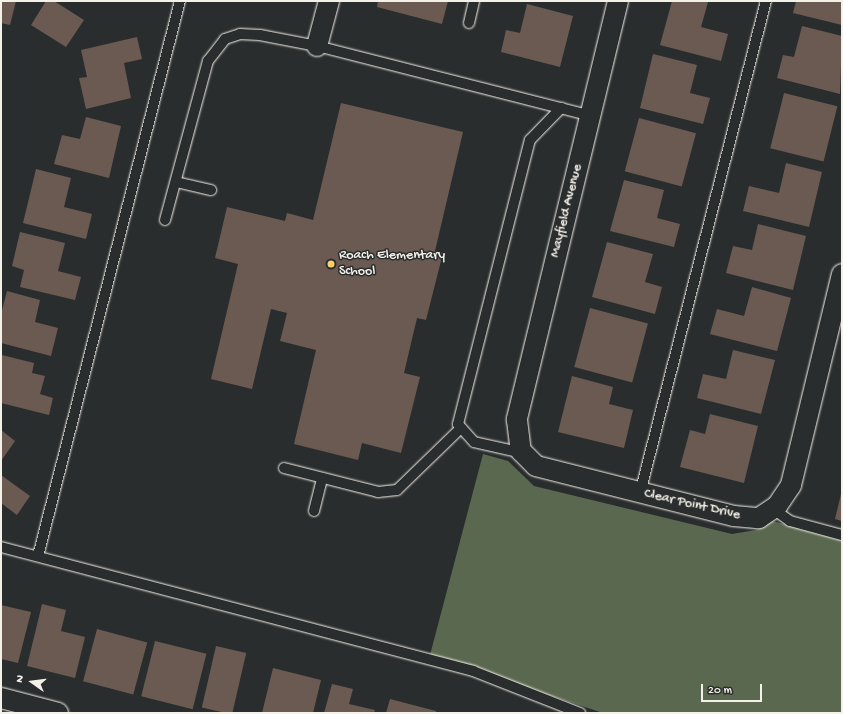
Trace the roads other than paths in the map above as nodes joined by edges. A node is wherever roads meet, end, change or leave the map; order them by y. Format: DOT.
graph roads {
  1 [pos="180,1"];
  2 [pos="329,1"];
  3 [pos="474,1"];
  4 [pos="618,1"];
  5 [pos="766,1"];
  6 [pos="469,23"];
  7 [pos="317,46"];
  8 [pos="561,108"];
  9 [pos="591,116"];
  10 [pos="176,182"];
  11 [pos="211,190"];
  12 [pos="165,220"];
  13 [pos="842,274"];
  14 [pos="460,429"];
  15 [pos="523,453"];
  16 [pos="284,468"];
  17 [pos="322,478"];
  18 [pos="640,493"];
  19 [pos="772,509"];
  20 [pos="314,511"];
  21 [pos="842,535"];
  22 [pos="1,547"];
  23 [pos="38,556"];
  24 [pos="1,698"];
  25 [pos="58,713"];
  26 [pos="580,713"];
  1 -- 23 [label="lane"];
  2 -- 7 [label="street"];
  3 -- 6 [label="lane"];
  4 -- 9 [label="street, Mayfield Avenue"];
  5 -- 18 [label="lane"];
  7 -- 8 [label="lane"];
  7 -- 10 [label="lane"];
  8 -- 9 [label="lane"];
  8 -- 14 [label="lane"];
  9 -- 15 [label="street, Mayfield Avenue"];
  10 -- 11 [label="lane"];
  10 -- 12 [label="lane"];
  13 -- 19 [label="street, Clear Point Drive"];
  14 -- 15 [label="lane"];
  14 -- 17 [label="lane"];
  15 -- 18 [label="street, Clear Point Drive"];
  16 -- 17 [label="lane"];
  17 -- 20 [label="lane"];
  18 -- 19 [label="street, Clear Point Drive"];
  19 -- 21 [label="lane"];
  22 -- 23 [label="lane"];
  23 -- 26 [label="lane"];
  24 -- 25 [label="street"];
}
